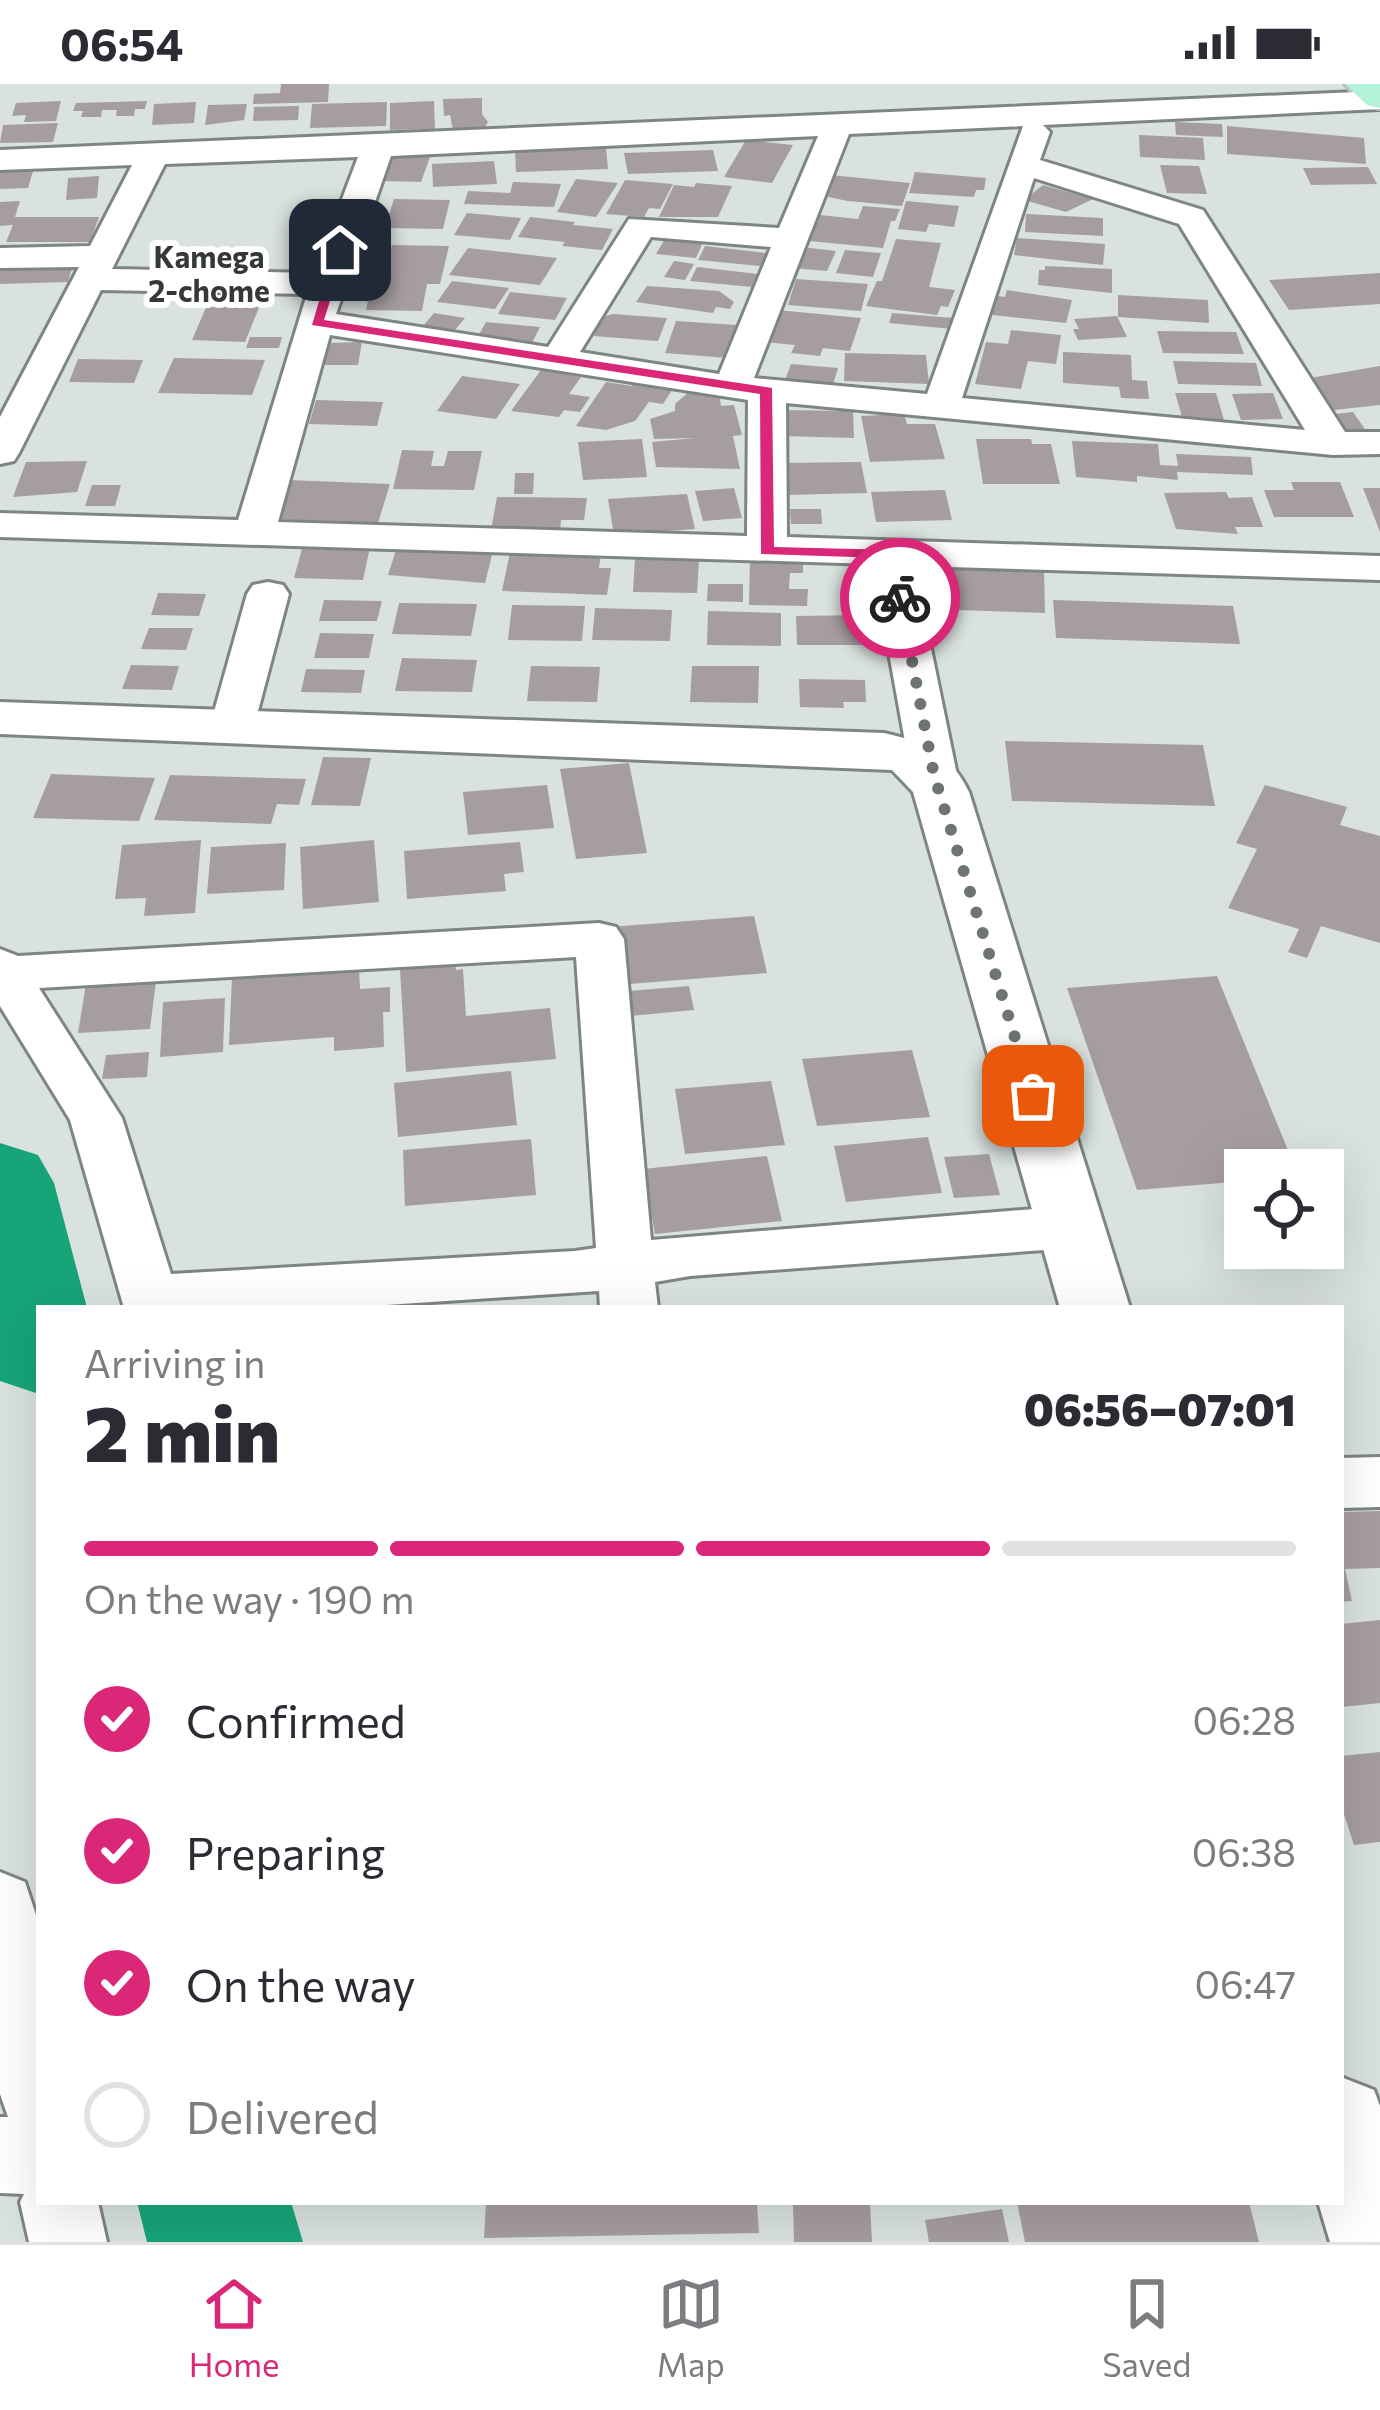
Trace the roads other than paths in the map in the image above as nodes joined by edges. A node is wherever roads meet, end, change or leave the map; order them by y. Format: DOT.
graph roads {
  1 [pos="1363,84"];
  2 [pos="1380,98"];
  3 [pos="1038,118"];
  4 [pos="837,126"];
  5 [pos="379,147"];
  6 [pos="154,154"];
  7 [pos="0,160"];
  8 [pos="1025,165"];
  9 [pos="794,239"];
  10 [pos="0,258"];
  11 [pos="96,267"];
  12 [pos="328,284"];
  13 [pos="316,322"];
  14 [pos="557,361"];
  15 [pos="749,388"];
  16 [pos="940,409"];
  17 [pos="1380,443"];
  18 [pos="1333,444"];
  19 [pos="0,453"];
  20 [pos="0,525"];
  21 [pos="255,530"];
  22 [pos="766,551"];
  23 [pos="891,554"];
  24 [pos="1380,568"];
  25 [pos="268,594"];
  26 [pos="0,718"];
  27 [pos="232,726"];
  28 [pos="934,775"];
  29 [pos="3,970"];
  30 [pos="1072,1227"];
  31 [pos="626,1288"];
  32 [pos="151,1302"];
  33 [pos="1094,1305"];
  34 [pos="1380,1482"];
  35 [pos="1344,1483"];
  36 [pos="0,1906"];
  37 [pos="36,2087"];
  38 [pos="1344,2133"];
  39 [pos="0,2155"];
  40 [pos="36,2157"];
  41 [pos="60,2205"];
  42 [pos="68,2242"];
  43 [pos="1378,2242"];
  1 -- 2 [label="main road"];
  2 -- 3 [label="street"];
  3 -- 4 [label="street"];
  3 -- 8 [label="street"];
  4 -- 5 [label="street"];
  4 -- 9 [label="street"];
  5 -- 6 [label="street"];
  5 -- 12 [label="street"];
  6 -- 7 [label="street"];
  6 -- 11 [label="street"];
  8 -- 16 [label="street"];
  8 -- 18 [label="street"];
  9 -- 14 [label="street"];
  9 -- 15 [label="street"];
  10 -- 11 [label="street"];
  11 -- 12 [label="street"];
  11 -- 19 [label="street"];
  12 -- 13 [label="street"];
  13 -- 14 [label="street"];
  13 -- 21 [label="street"];
  14 -- 15 [label="street"];
  15 -- 16 [label="street"];
  15 -- 22 [label="street"];
  16 -- 18 [label="street"];
  17 -- 18 [label="street"];
  20 -- 21 [label="street"];
  21 -- 22 [label="street"];
  22 -- 23 [label="street"];
  23 -- 24 [label="street"];
  23 -- 28 [label="street"];
  25 -- 27 [label="street"];
  26 -- 27 [label="street"];
  27 -- 28 [label="street"];
  28 -- 30 [label="street"];
  29 -- 31 [label="street"];
  29 -- 32 [label="street"];
  30 -- 31 [label="street"];
  30 -- 33 [label="street"];
  31 -- 32 [label="street"];
  34 -- 35 [label="street"];
  36 -- 37 [label="street"];
  38 -- 43 [label="street"];
  39 -- 40 [label="street"];
  41 -- 42 [label="street"];
}
